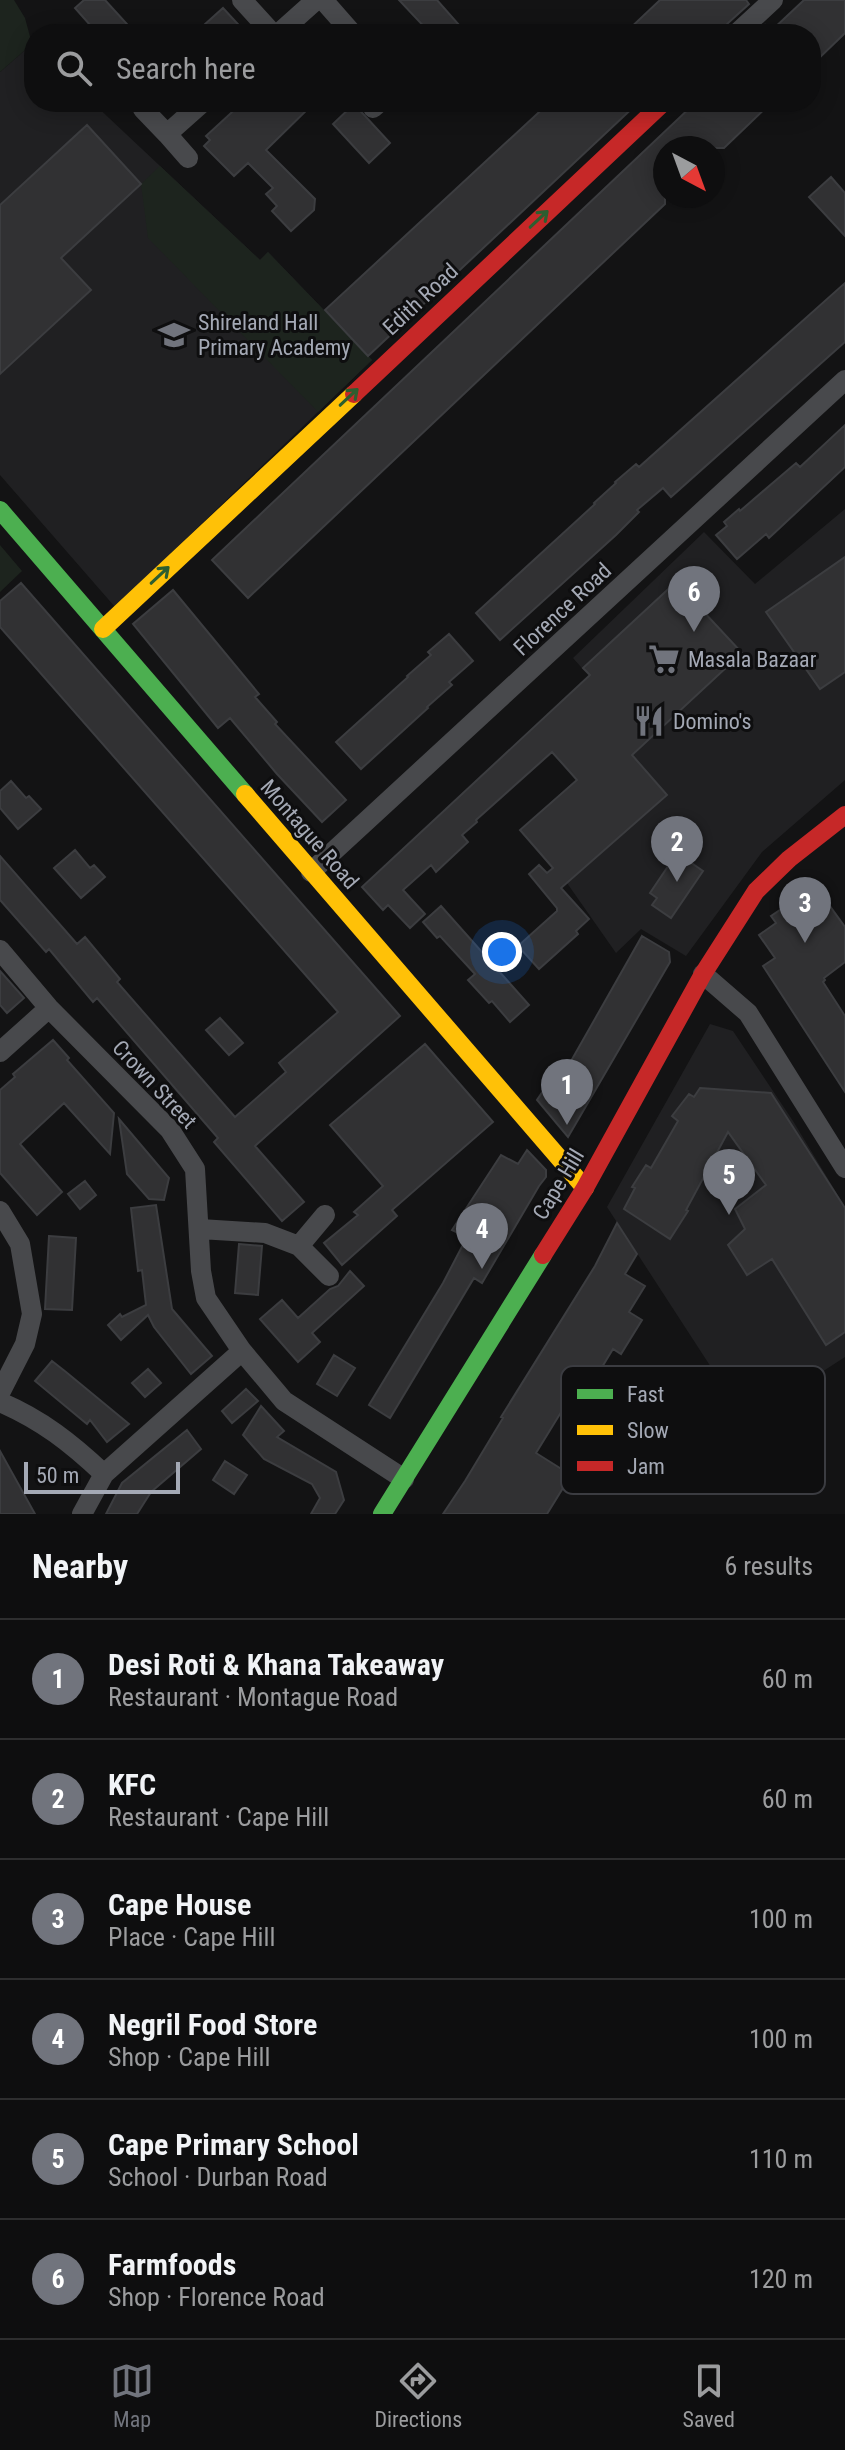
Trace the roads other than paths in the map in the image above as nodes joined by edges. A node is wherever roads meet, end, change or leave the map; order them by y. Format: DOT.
graph roads {
  1 [pos="242,0"];
  2 [pos="316,0"];
  3 [pos="323,0"];
  4 [pos="773,0"];
  5 [pos="266,24"];
  6 [pos="288,24"];
  7 [pos="344,24"];
  8 [pos="747,24"];
  9 [pos="146,112"];
  10 [pos="192,112"];
  11 [pos="653,112"];
  12 [pos="167,134"];
  13 [pos="188,158"];
  14 [pos="845,380"];
  15 [pos="0,510"];
  16 [pos="103,629"];
  17 [pos="845,815"];
  18 [pos="311,872"];
  19 [pos="0,950"];
  20 [pos="703,974"];
  21 [pos="49,1008"];
  22 [pos="0,1052"];
  23 [pos="845,1168"];
  24 [pos="585,1188"];
  25 [pos="0,1211"];
  26 [pos="325,1215"];
  27 [pos="200,1229"];
  28 [pos="299,1246"];
  29 [pos="329,1276"];
  30 [pos="242,1351"];
  31 [pos="0,1393"];
  32 [pos="0,1402"];
  33 [pos="104,1474"];
  34 [pos="404,1479"];
  35 [pos="82,1514"];
  36 [pos="382,1514"];
  1 -- 5 [label="street"];
  2 -- 6 [label="street"];
  3 -- 7 [label="street"];
  4 -- 8 [label="street"];
  9 -- 12 [label="street"];
  10 -- 12 [label="street"];
  16 -- 11 [label="street, Edith Road, one-way"];
  12 -- 13 [label="street"];
  14 -- 18 [label="street, Florence Road"];
  15 -- 16 [label="street, Montague Road"];
  16 -- 18 [label="street, Montague Road"];
  17 -- 20 [label="street, Cape Hill"];
  18 -- 24 [label="street, Montague Road"];
  19 -- 21 [label="street, Crown Street"];
  20 -- 23 [label="street"];
  20 -- 24 [label="street, Cape Hill"];
  21 -- 22 [label="street"];
  21 -- 27 [label="street, Crown Street"];
  24 -- 34 [label="street, Cape Hill"];
  25 -- 31 [label="street"];
  26 -- 28 [label="street"];
  27 -- 28 [label="street"];
  27 -- 30 [label="street, Crown Street"];
  28 -- 29 [label="street"];
  30 -- 33 [label="street"];
  30 -- 34 [label="street, Crown Street"];
  32 -- 33 [label="street"];
  33 -- 35 [label="street"];
  34 -- 36 [label="street, Cape Hill"];
}
